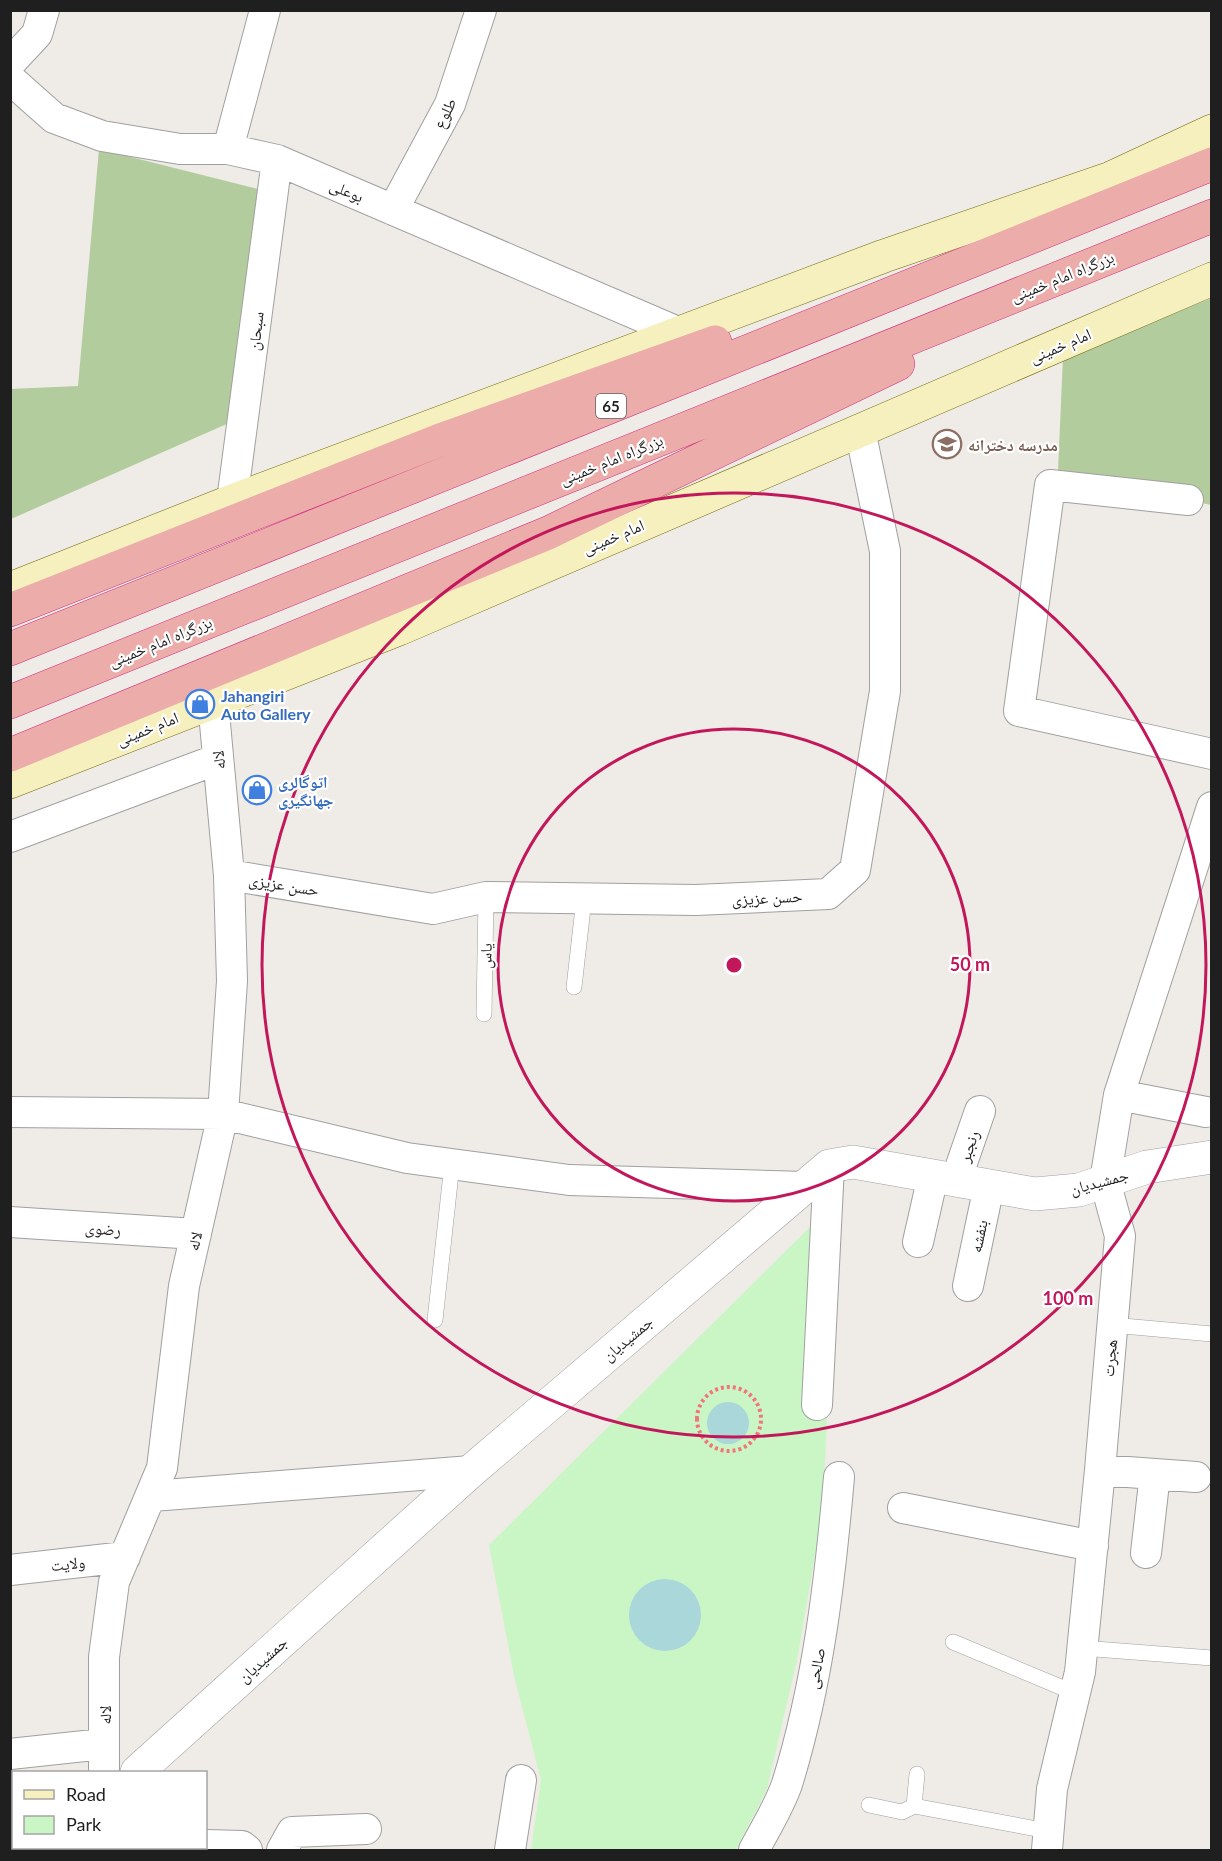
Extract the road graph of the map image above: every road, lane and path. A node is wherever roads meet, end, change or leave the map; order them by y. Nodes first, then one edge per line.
1 (44, 10) edge
2 (265, 10) edge
3 (481, 10) edge
4 (10, 63) edge
5 (10, 79) edge
6 (1212, 132) edge
7 (228, 149) junction
8 (277, 160) junction
9 (1212, 164) edge
10 (1144, 191) junction
11 (393, 210) junction
12 (1200, 220) edge
13 (1212, 279) edge
14 (680, 333) junction
15 (860, 430) junction
16 (1188, 500) dead end
17 (232, 501) junction
18 (10, 589) edge
19 (10, 610) edge
20 (10, 649) edge
21 (10, 702) edge
22 (213, 702) junction
23 (1212, 754) edge
24 (10, 755) edge
25 (218, 759) junction
26 (10, 782) edge
27 (1212, 807) edge
28 (10, 837) edge
29 (230, 875) junction
30 (1200, 879) edge
31 (486, 897) junction
32 (584, 899) junction
33 (574, 987) dead end
34 (484, 1014) dead end
35 (1119, 1095) junction
36 (980, 1111) dead end
37 (10, 1112) edge
38 (1206, 1112) dead end
39 (224, 1114) junction
40 (1212, 1157) edge
41 (452, 1164) junction
42 (817, 1176) junction
43 (945, 1178) junction
44 (1105, 1181) junction
45 (989, 1186) junction
46 (10, 1222) edge
47 (196, 1234) junction
48 (918, 1242) dead end
49 (968, 1286) dead end
50 (435, 1320) dead end
51 (1112, 1325) junction
52 (1212, 1334) edge
53 (739, 1388) joint
54 (816, 1405) dead end
55 (1100, 1470) junction
56 (471, 1471) junction
57 (1155, 1474) junction
58 (839, 1476) dead end
59 (1196, 1477) dead end
60 (152, 1496) junction
61 (903, 1508) dead end
62 (1093, 1546) junction
63 (1146, 1553) dead end
64 (125, 1557) junction
65 (10, 1570) edge
66 (953, 1642) dead end
67 (1082, 1648) junction
68 (1212, 1658) edge
69 (1075, 1693) junction
70 (10, 1754) edge
71 (104, 1758) edge
72 (139, 1771) edge
73 (917, 1774) dead end
74 (521, 1780) dead end
75 (868, 1805) dead end
76 (914, 1806) junction
77 (366, 1829) dead end
78 (1047, 1841) edge
79 (207, 1845) edge
80 (247, 1851) edge
81 (282, 1851) edge
82 (510, 1851) edge
83 (754, 1851) edge

1 - 4 street
2 - 7 street
3 - 11 street, طلوع
5 - 7 street, بوعلی
6 - 14 main road
7 - 8 street, بوعلی
8 - 11 street, بوعلی
8 - 17 street, سبحان
9 - 10 highway, 65
10 - 19 highway
10 - 20 highway, 65
11 - 14 street, بوعلی
12 - 21 highway, بزرگراه امام خمینی
12 - 24 highway
13 - 15 main road, امام خمینی
14 - 17 main road
15 - 22 main road, امام خمینی
15 - 32 street, حسن عزیزی
16 - 23 street
17 - 18 main road
22 - 25 street, لاله
22 - 26 main road, امام خمینی
25 - 28 street
25 - 29 street, لاله
27 - 30 street, هجرت
29 - 31 street, حسن عزیزی
29 - 39 street, لاله
30 - 35 street, هجرت
31 - 32 street, حسن عزیزی
31 - 34 lane, یاس
32 - 33 lane
35 - 38 street
35 - 44 street, هجرت
36 - 43 street, رنجبر
37 - 39 street
39 - 41 street
39 - 47 street, لاله
40 - 44 street, جمشیدیان
41 - 42 street
41 - 50 lane
42 - 43 street, جمشیدیان
42 - 54 street
42 - 56 street, جمشیدیان
43 - 45 street, جمشیدیان
43 - 48 street, رنجبر
44 - 45 street, جمشیدیان
44 - 51 street, هجرت
45 - 49 street, بنفشه
46 - 47 street, رضوی
47 - 60 street, لاله
51 - 52 lane
51 - 55 street, هجرت
53 - 53 path
55 - 57 street
55 - 62 street, هجرت
56 - 60 street
56 - 72 street, جمشیدیان
57 - 59 street
57 - 63 street
58 - 83 street, صالحی
60 - 64 street, لاله
61 - 62 street
62 - 67 street, هجرت
64 - 65 street, ولایت
64 - 71 street, لاله
66 - 69 lane
67 - 68 lane
67 - 69 street, هجرت
69 - 78 street, هجرت
70 - 71 street
73 - 76 lane
74 - 82 street
75 - 76 lane
76 - 78 lane
77 - 81 street
79 - 80 street

